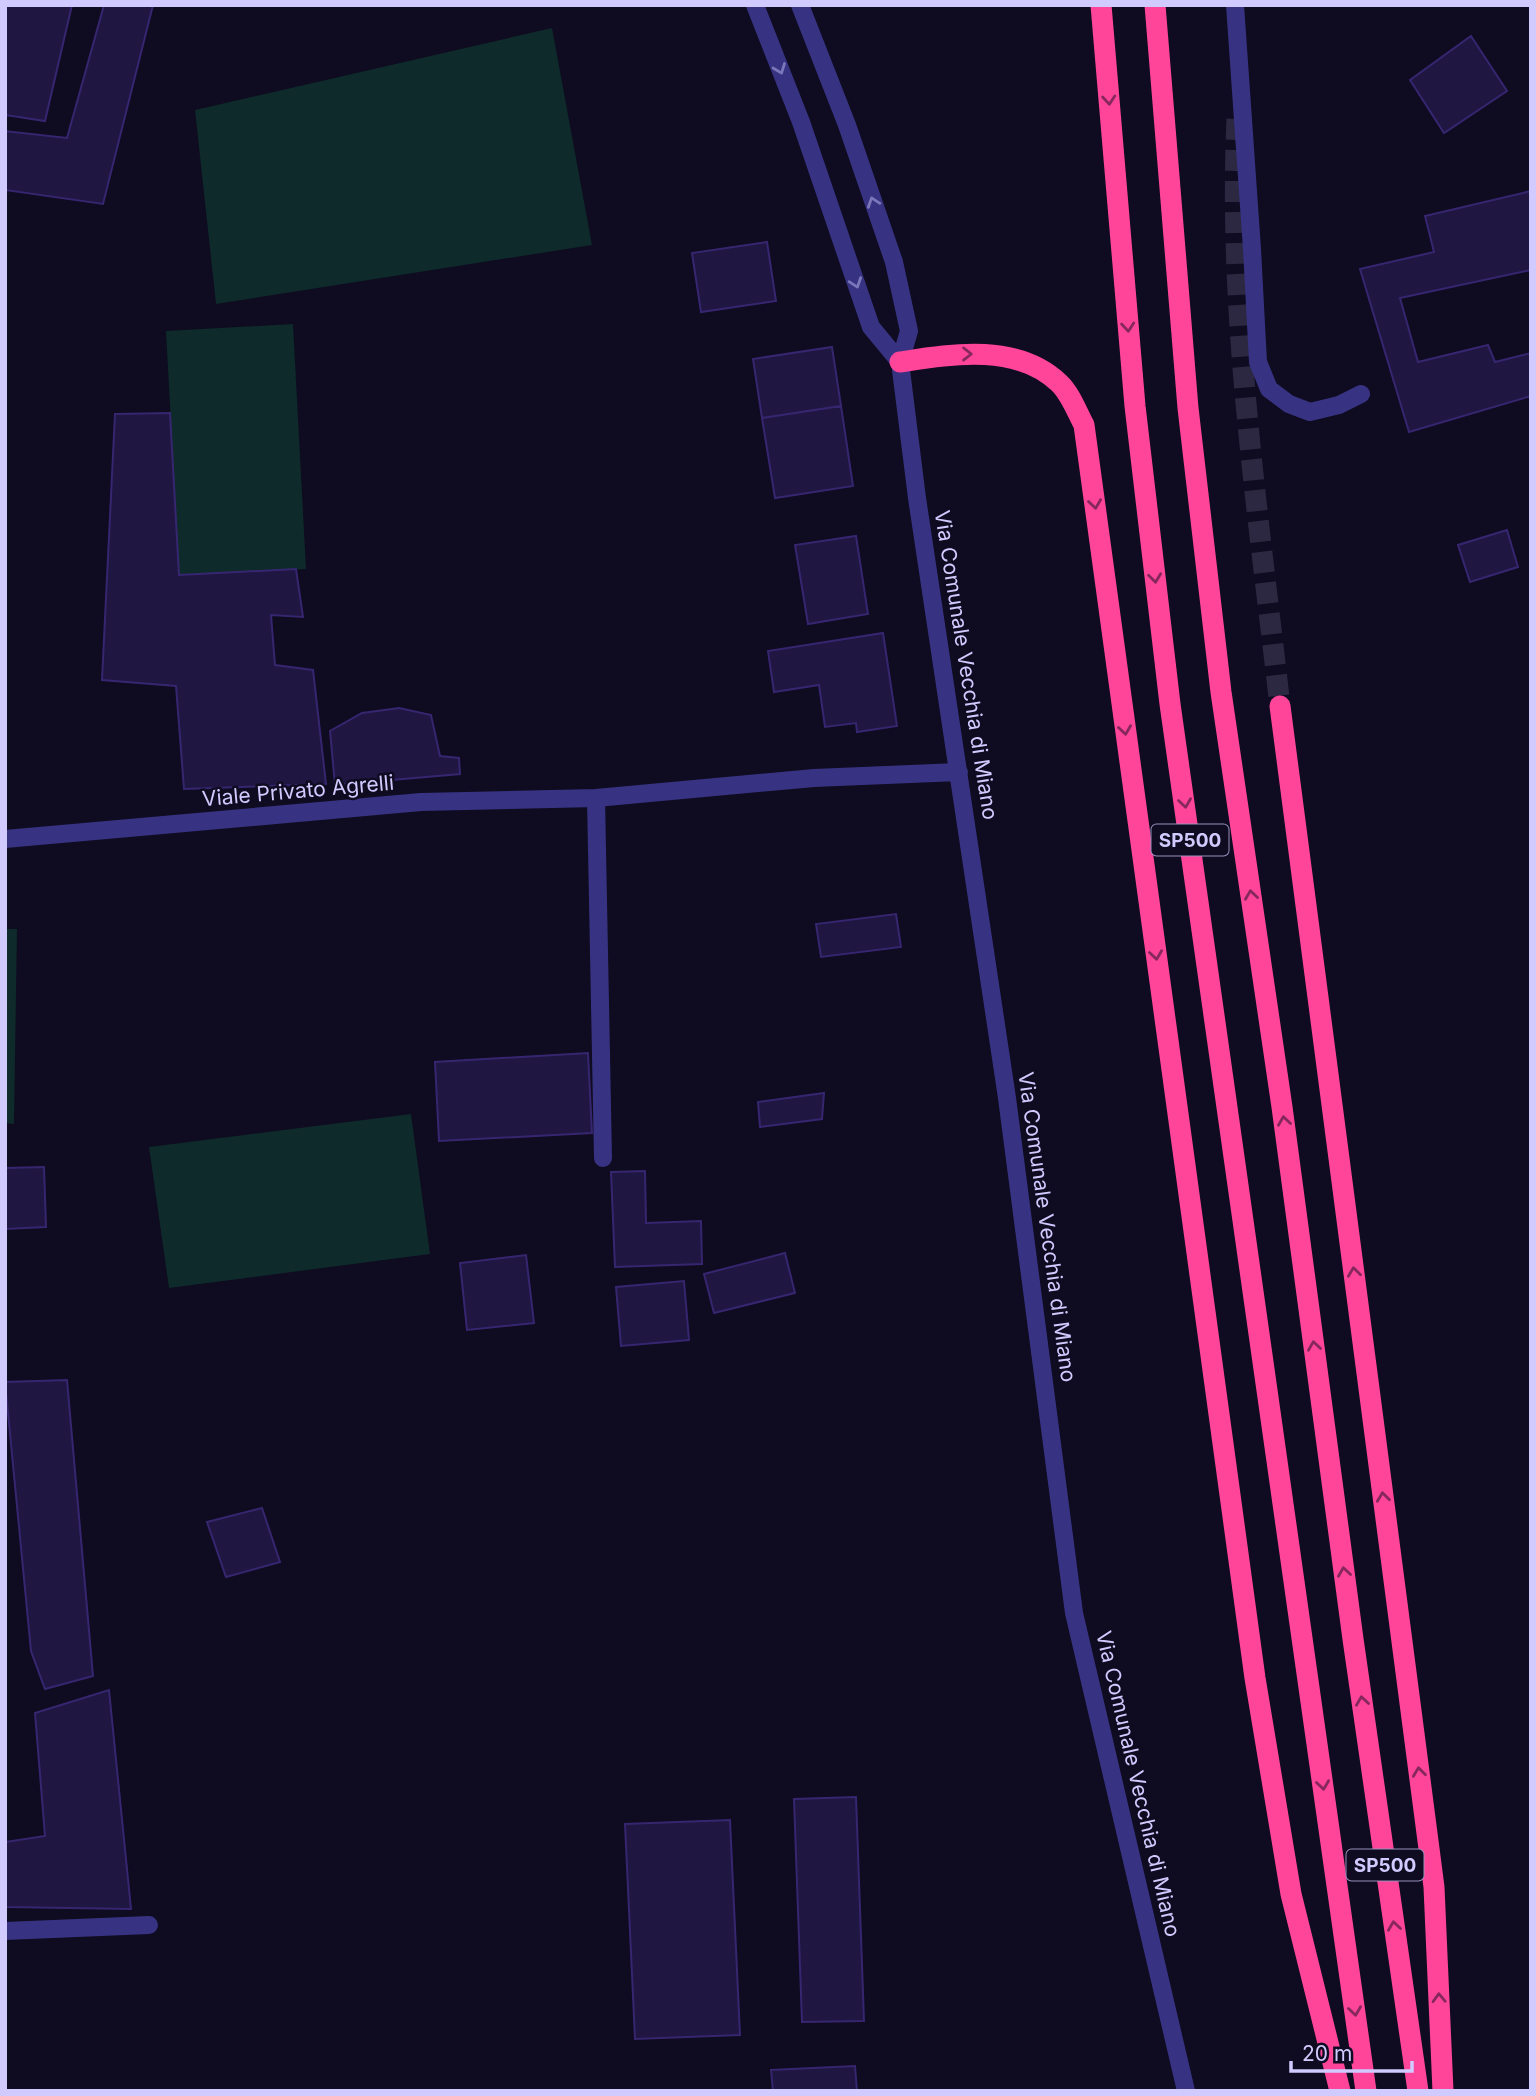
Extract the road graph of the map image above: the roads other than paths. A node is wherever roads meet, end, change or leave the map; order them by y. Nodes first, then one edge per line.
1 (754, 5) edge
2 (800, 5) edge
3 (1101, 5) edge
4 (1155, 5) edge
5 (1235, 5) edge
6 (900, 362) junction
7 (1361, 394) dead end
8 (1280, 706) tunnel mouth
9 (959, 772) junction
10 (596, 797) junction
11 (5, 839) edge
12 (603, 1158) dead end
13 (149, 1925) dead end
14 (5, 1931) edge
15 (1186, 2091) edge
16 (1340, 2091) edge
17 (1366, 2091) edge
18 (1418, 2091) edge
19 (1443, 2091) edge

1 -> 6 street
6 -> 2 street, Via Comunale Vecchia di Miano
3 -> 17 highway, SP500
18 -> 4 highway, SP500
5 - 7 street
6 - 9 street, Via Comunale Vecchia di Miano
6 -> 16 highway
19 -> 8 highway
9 - 10 street, Viale Privato Agrelli
9 - 15 street, Via Comunale Vecchia di Miano
10 - 11 street, Viale Privato Agrelli
10 - 12 street
13 - 14 street

